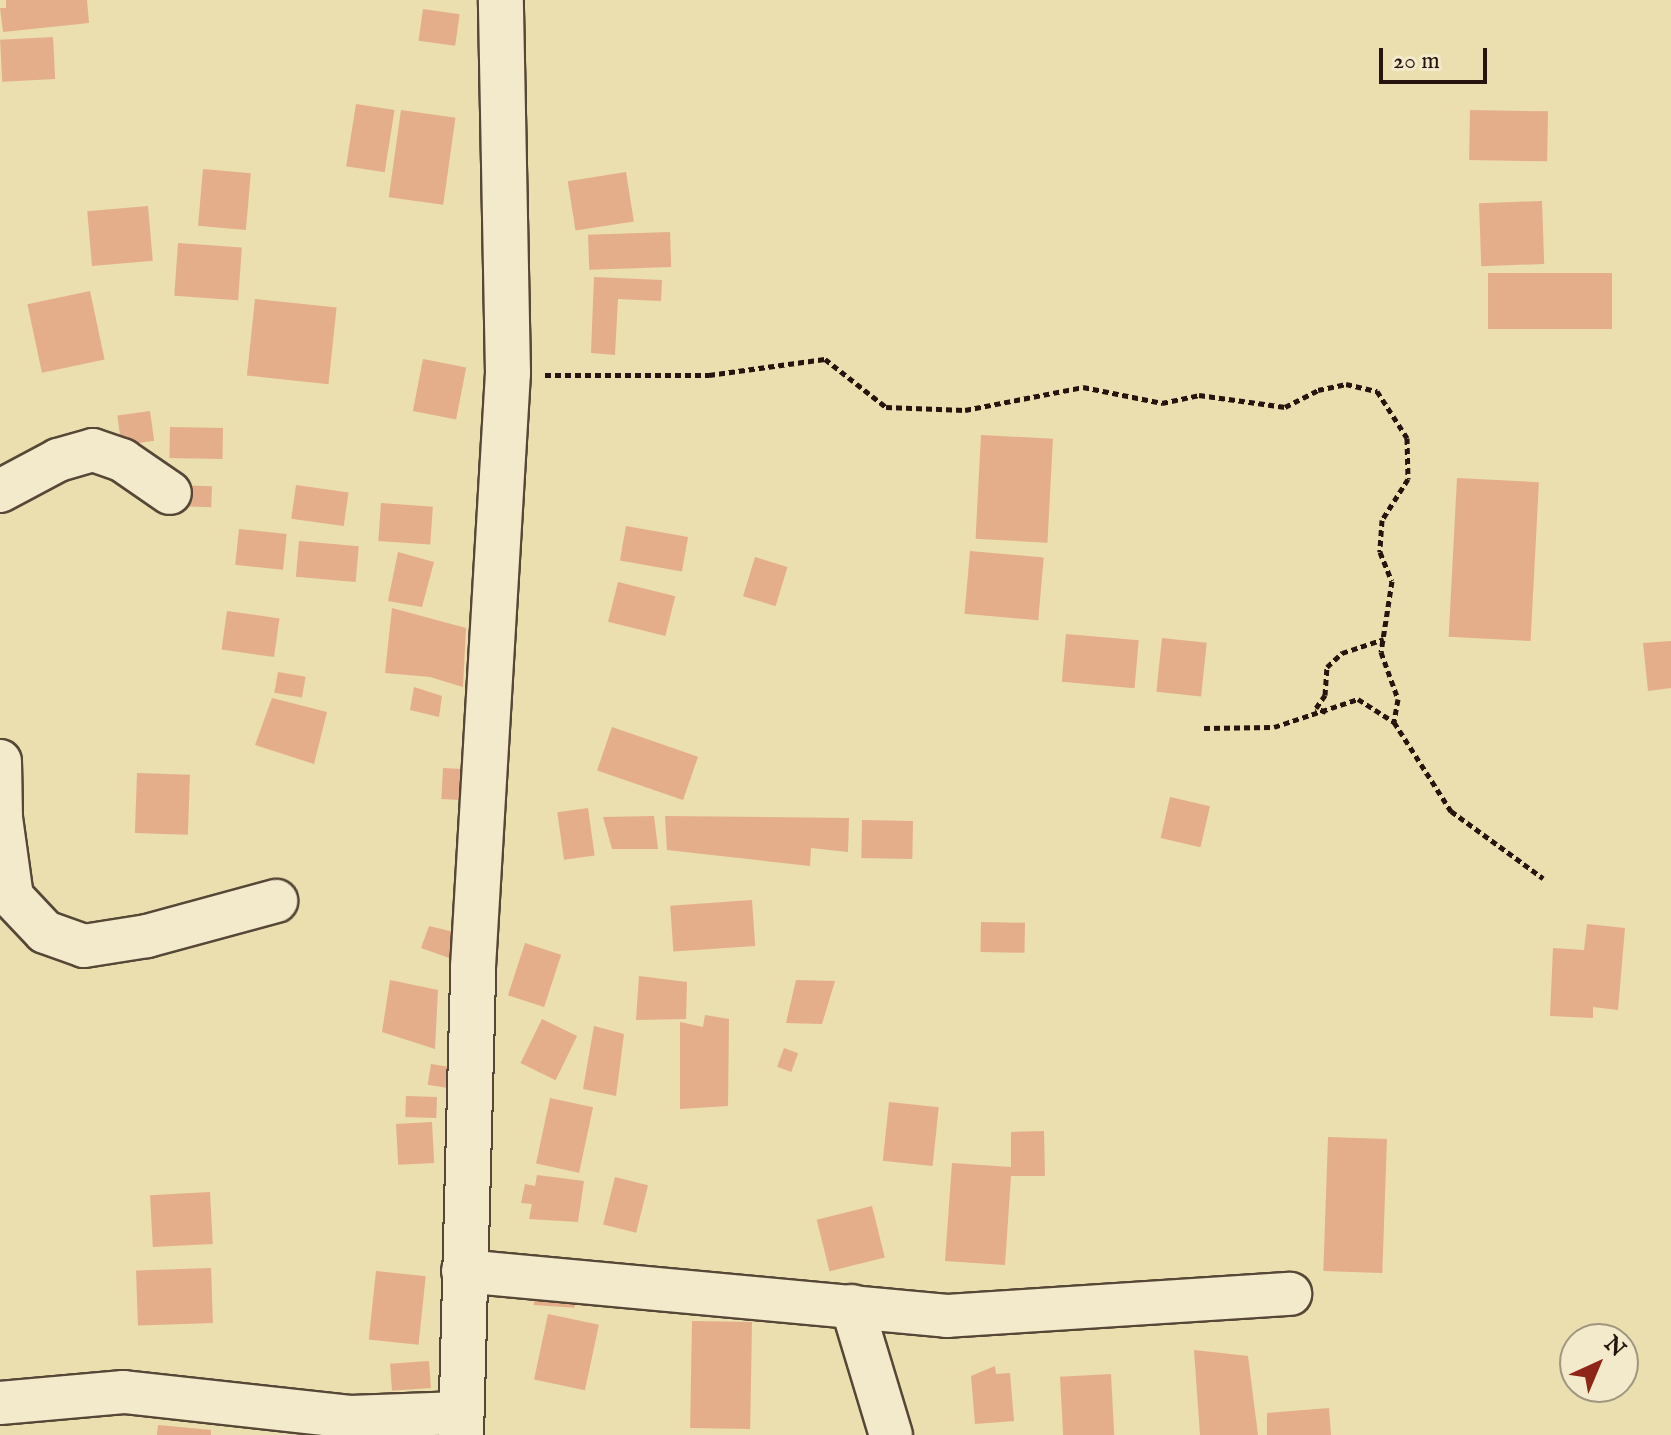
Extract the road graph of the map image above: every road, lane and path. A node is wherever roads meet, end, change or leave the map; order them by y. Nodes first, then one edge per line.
1 (501, 0) edge
2 (508, 373) junction
3 (0, 491) edge
4 (170, 493) dead end
5 (1384, 639) junction
6 (1326, 712) junction
7 (1394, 722) junction
8 (1204, 728) dead end
9 (0, 761) edge
10 (1543, 878) dead end
11 (276, 901) dead end
12 (463, 1271) junction
13 (1290, 1294) dead end
14 (852, 1306) junction
15 (0, 1403) edge
16 (460, 1424) edge
17 (891, 1435) edge

1 - 2 street
2 - 5 path
2 - 12 street
3 - 4 street
5 - 6 path
5 - 7 path
6 - 7 path
6 - 8 path
7 - 10 path
9 - 11 street
12 - 14 street
12 - 16 street
13 - 14 street
14 - 17 street
15 - 16 street

